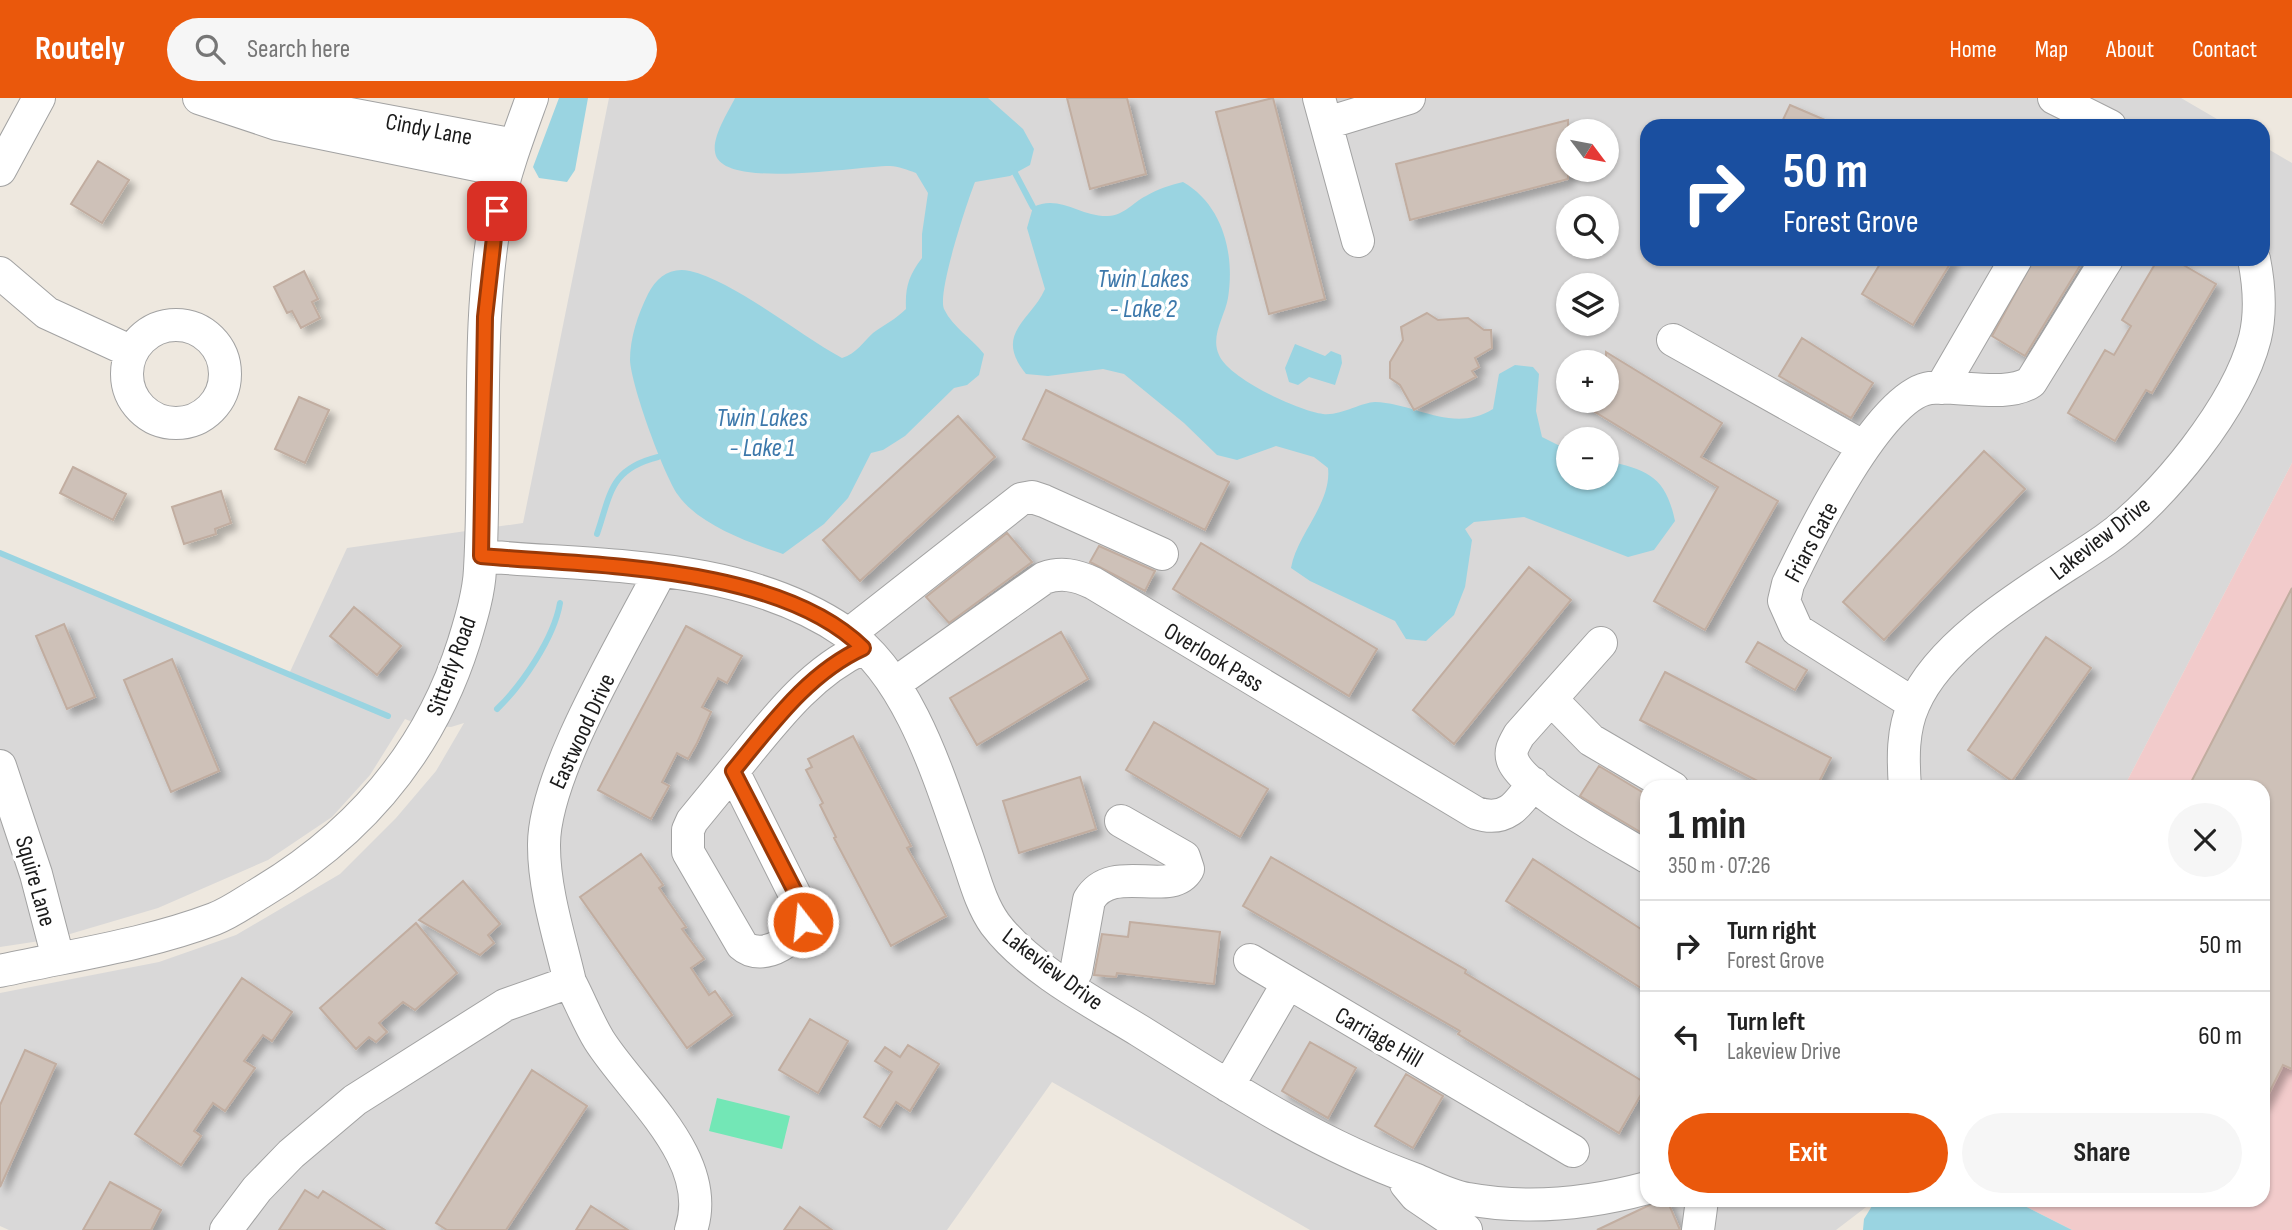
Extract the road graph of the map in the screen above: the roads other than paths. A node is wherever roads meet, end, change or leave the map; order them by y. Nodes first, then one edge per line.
1 (39, 98) edge
2 (532, 98) edge
3 (1409, 98) edge
4 (2054, 98) edge
5 (208, 101) edge
6 (1323, 111) edge
7 (2096, 119) edge
8 (511, 158) junction
9 (0, 170) edge
10 (1358, 242) dead end
11 (2012, 266) edge
12 (2103, 266) edge
13 (2256, 266) edge
14 (0, 273) edge
15 (1673, 340) dead end
16 (132, 352) dead end
17 (1941, 387) junction
18 (1864, 447) junction
19 (1162, 554) dead end
20 (481, 556) junction
21 (660, 572) junction
22 (856, 641) junction
23 (1601, 643) dead end
24 (894, 684) junction
25 (1552, 699) junction
26 (1914, 704) junction
27 (0, 766) edge
28 (733, 771) junction
29 (1660, 780) edge
30 (1904, 780) edge
31 (1533, 783) junction
32 (1121, 821) dead end
33 (1640, 852) edge
34 (58, 958) junction
35 (1250, 960) dead end
36 (0, 971) edge
37 (570, 982) junction
38 (1288, 983) junction
39 (1067, 985) junction
40 (1227, 1086) junction
41 (1573, 1151) dead end
42 (1395, 1173) junction
43 (1640, 1189) edge
44 (1701, 1207) edge
45 (226, 1230) edge
46 (691, 1230) edge
47 (1465, 1230) edge
48 (1698, 1230) edge

1 - 9 street
2 - 8 street, Sitterly Road
3 - 6 street
4 - 7 street
5 - 8 street, Cindy Lane
6 - 10 street
8 - 20 street, Sitterly Road
11 - 17 street
12 - 17 street, Friars Gate
13 - 26 street, Lakeview Drive
14 - 16 street
15 - 18 street
17 - 18 street, Friars Gate
18 - 26 street, Friars Gate
19 - 22 street
20 - 21 street, Lakeview Drive
20 - 34 street, Sitterly Road
21 - 22 street, Lakeview Drive
21 - 37 street, Eastwood Drive
22 - 24 street, Lakeview Drive
22 - 28 street
23 - 25 street
24 - 31 street, Overlook Pass
24 - 39 street, Lakeview Drive
25 - 29 street
25 - 31 street
26 - 30 street, Lakeview Drive
27 - 34 street, Squire Lane
28 - 28 street
31 - 33 street
32 - 39 street
34 - 36 street, Sitterly Road
35 - 38 street, Carriage Hill
37 - 45 street
37 - 46 street, Eastwood Drive
38 - 40 street
38 - 41 street, Carriage Hill
39 - 40 street, Lakeview Drive
40 - 42 street, Lakeview Drive
42 - 43 street, Lakeview Drive
42 - 47 street
44 - 48 street

